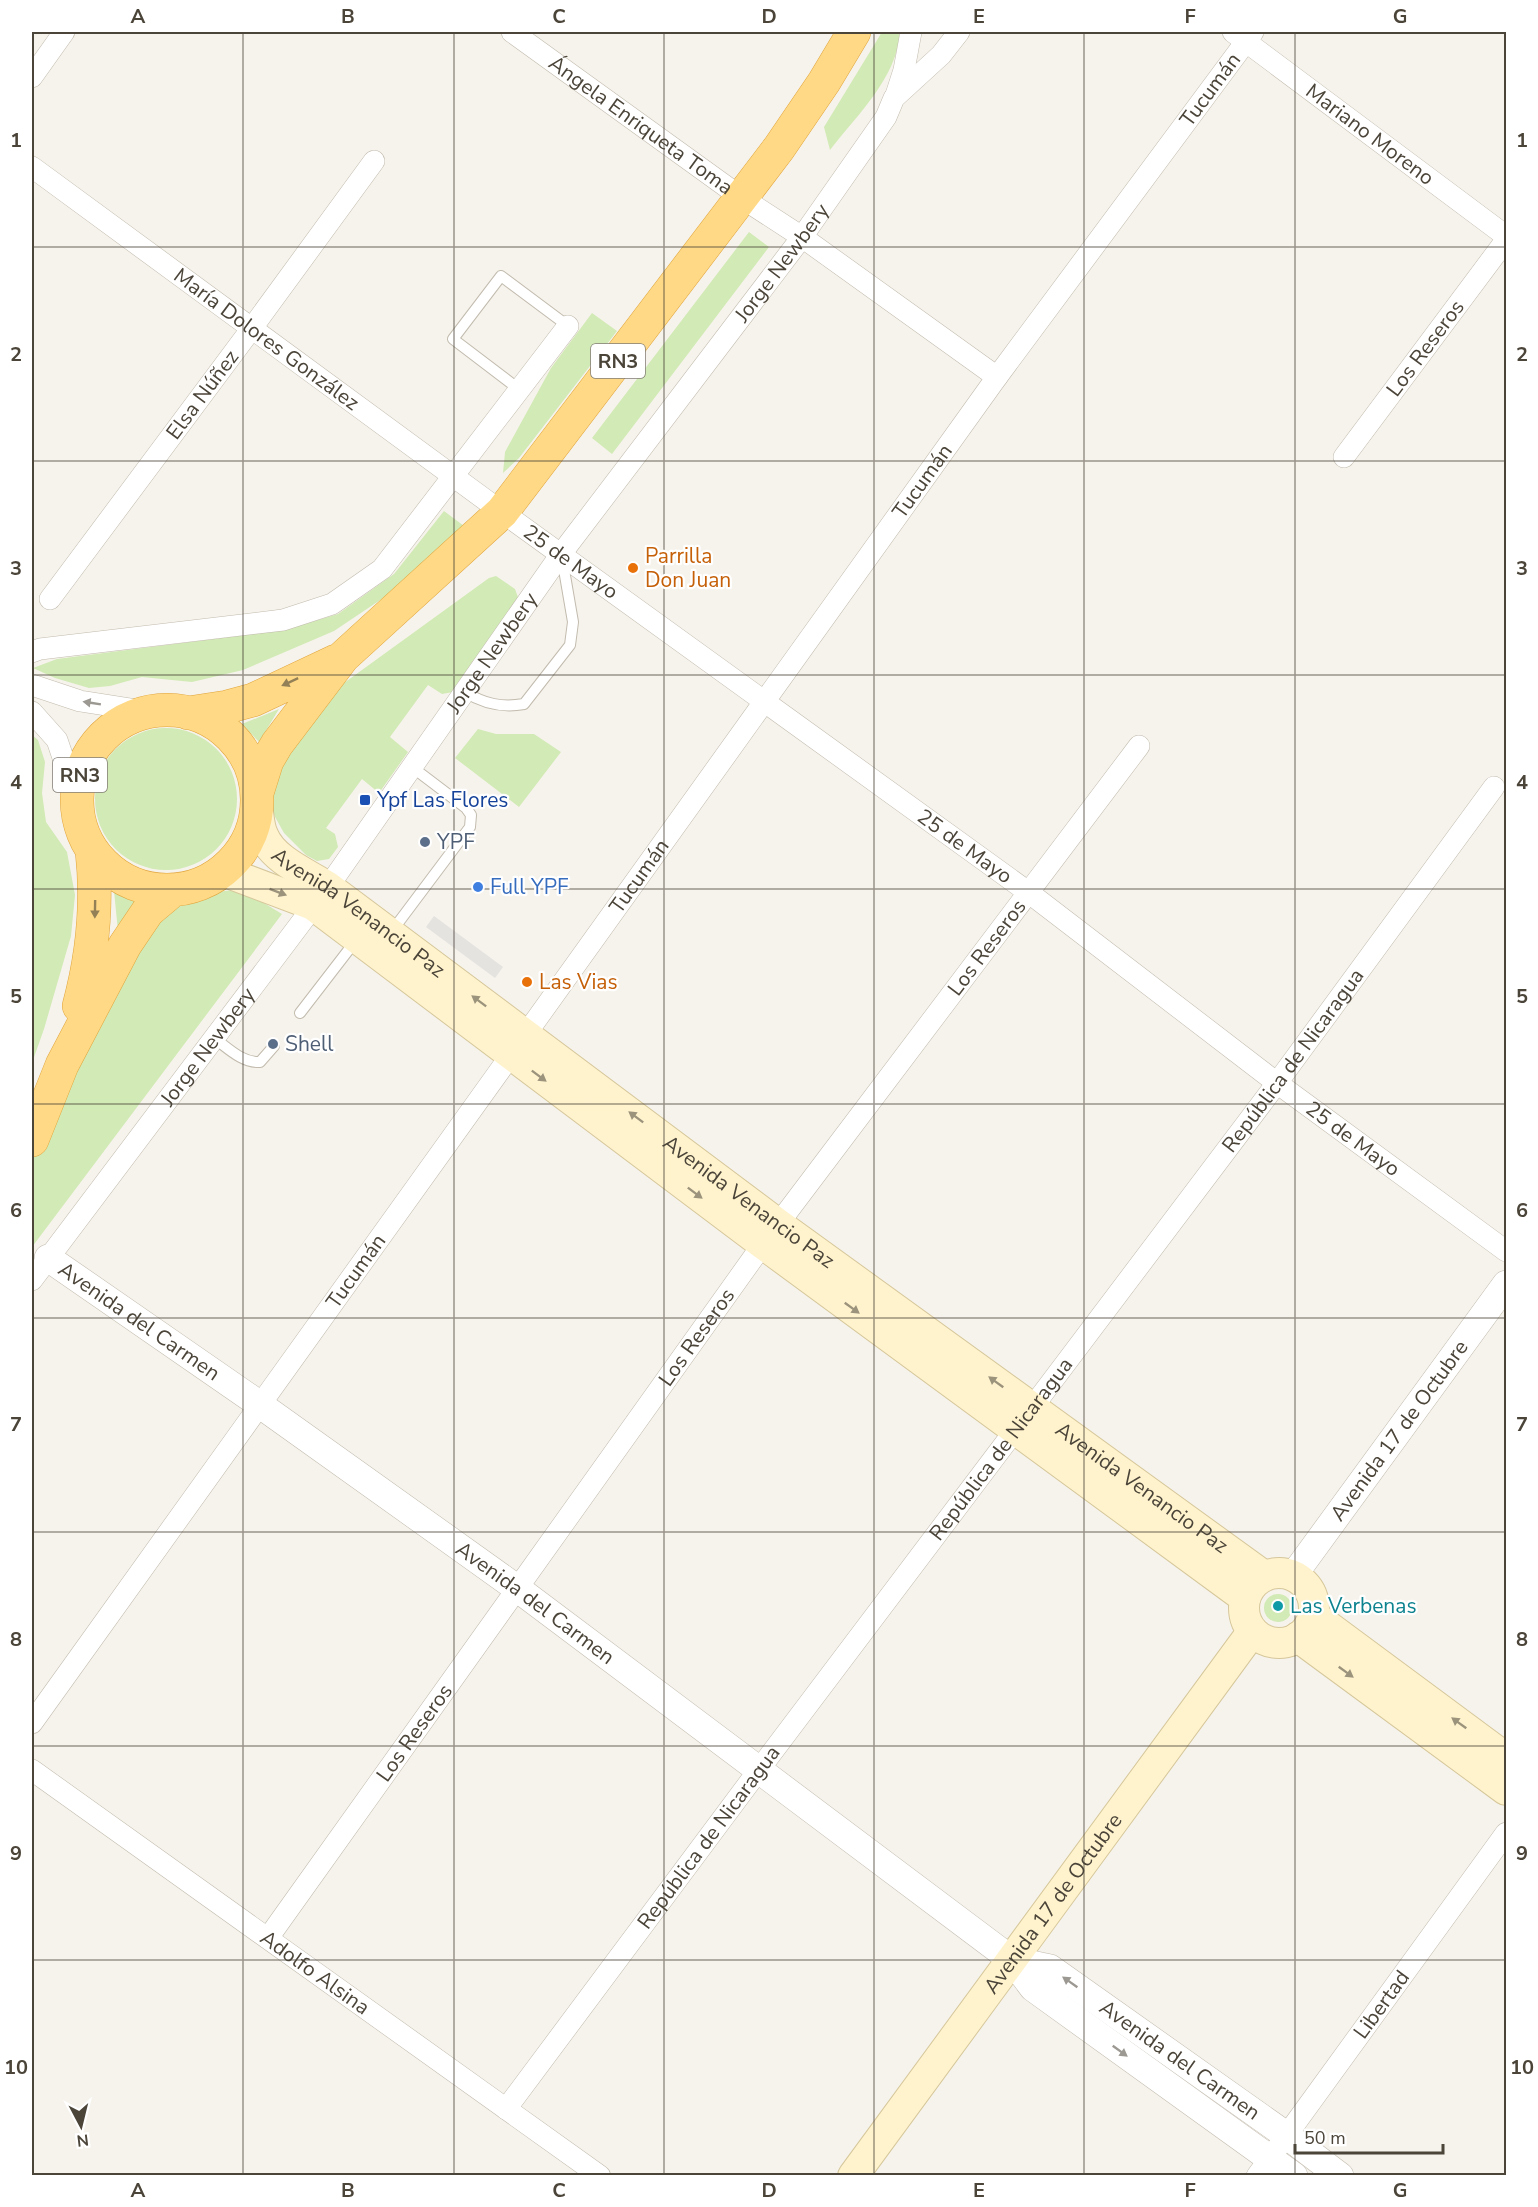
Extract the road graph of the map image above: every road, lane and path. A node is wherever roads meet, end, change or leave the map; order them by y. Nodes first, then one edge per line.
1 (64, 32) edge
2 (512, 32) edge
3 (854, 32) edge
4 (911, 32) edge
5 (959, 32) edge
6 (1244, 35) edge
7 (32, 77) edge
8 (894, 98) junction
9 (374, 160) dead end
10 (32, 167) edge
11 (742, 198) junction
12 (802, 237) junction
13 (1506, 238) edge
14 (568, 326) joint
15 (252, 328) junction
16 (997, 378) junction
17 (520, 390) junction
18 (1344, 457) dead end
19 (454, 477) junction
20 (502, 512) junction
21 (561, 554) junction
22 (50, 599) dead end
23 (32, 652) edge
24 (343, 657) junction
25 (32, 685) edge
26 (465, 692) junction
27 (765, 700) junction
28 (32, 712) edge
29 (150, 712) junction
30 (188, 713) junction
31 (1138, 746) dead end
32 (412, 767) junction
33 (1494, 787) dead end
34 (76, 796) junction
35 (257, 800) junction
36 (92, 851) junction
37 (223, 871) junction
38 (173, 890) junction
39 (1028, 892) junction
40 (320, 896) junction
41 (390, 933) junction
42 (357, 939) junction
43 (300, 1013) dead end
44 (214, 1038) junction
45 (517, 1045) junction
46 (274, 1046) dead end
47 (62, 1065) junction
48 (1277, 1083) junction
49 (32, 1140) edge
50 (771, 1234) junction
51 (1506, 1251) edge
52 (48, 1258) junction
53 (32, 1280) edge
54 (1506, 1284) edge
55 (1506, 1314) edge
56 (259, 1404) junction
57 (1025, 1419) junction
58 (1277, 1584) junction
59 (518, 1589) junction
60 (1306, 1626) junction
61 (1260, 1637) junction
62 (32, 1723) edge
63 (1506, 1758) edge
64 (32, 1770) edge
65 (758, 1771) junction
66 (1506, 1790) edge
67 (1506, 1833) edge
68 (268, 1938) junction
69 (1022, 1966) junction
70 (506, 2109) junction
71 (1286, 2135) junction
72 (1263, 2167) edge
73 (600, 2175) edge
74 (853, 2175) edge
75 (874, 2175) edge
76 (1294, 2175) edge
77 (1340, 2175) edge

1 - 7 street
2 - 11 street, Ángela Enriqueta Toma
3 - 11 highway, RN3
4 - 8 street
5 - 8 street, Jorge Newbery
6 - 13 street, Mariano Moreno
6 - 16 street, Tucumán
8 - 12 street, Jorge Newbery
9 - 15 street, Elsa Núñez
10 - 15 street, María Dolores González
11 - 12 street, Ángela Enriqueta Toma
11 - 20 highway, RN3
12 - 16 street, Ángela Enriqueta Toma
12 - 21 street, Jorge Newbery
13 - 18 street, Los Reseros
14 - 17 street
14 - 17 lane
15 - 19 street, María Dolores González
15 - 22 street, Elsa Núñez
16 - 27 street, Tucumán
17 - 19 street
19 - 20 street, María Dolores González
19 - 23 street
20 - 21 street, 25 de Mayo
20 - 24 highway, RN3
21 - 26 street, Jorge Newbery
21 - 26 lane
21 - 27 street, 25 de Mayo
24 -> 30 highway, RN3
24 - 35 highway, RN3
29 -> 25 street
26 - 32 street, Jorge Newbery
27 - 39 street, 25 de Mayo
27 - 45 street, Tucumán
28 - 34 street
29 - 30 highway, RN3
29 - 34 highway, RN3
30 - 35 highway, RN3
31 - 39 street, Los Reseros
32 - 40 street, Jorge Newbery
32 - 41 lane
33 - 48 street, República de Nicaragua
34 - 36 highway, RN3
35 - 37 highway, RN3
35 - 40 main road, Avenida Venancio Paz
36 - 38 highway, RN3
36 -> 47 highway, RN3
37 - 38 highway, RN3
37 -> 40 main road, Avenida Venancio Paz
38 - 47 highway, RN3
39 - 48 street, 25 de Mayo
39 - 50 street, Los Reseros
40 - 41 main road, Avenida Venancio Paz
40 - 42 main road, Avenida Venancio Paz
40 - 44 street, Jorge Newbery
45 -> 41 main road, Avenida Venancio Paz
42 - 43 lane
42 - 45 main road, Avenida Venancio Paz
44 - 46 lane
44 - 52 street, Jorge Newbery
45 - 50 main road, Avenida Venancio Paz
45 - 56 street, Tucumán
47 - 49 highway, RN3
48 - 51 street, 25 de Mayo
48 - 57 street, República de Nicaragua
50 - 57 main road, Avenida Venancio Paz
50 - 59 street, Los Reseros
52 - 53 street, Jorge Newbery
52 - 56 street, Avenida del Carmen
54 - 58 street, Avenida 17 de Octubre
55 - 58 street, Avenida 17 de Octubre
56 - 59 street, Avenida del Carmen
56 - 62 street, Tucumán
57 - 58 main road, Avenida Venancio Paz
57 - 65 street, República de Nicaragua
58 - 60 main road
58 - 61 main road
59 - 65 street, Avenida del Carmen
59 - 68 street, Los Reseros
60 - 61 main road
63 -> 60 main road
60 -> 66 main road
61 - 69 main road, Avenida 17 de Octubre
64 - 68 street, Adolfo Alsina
65 - 69 street, Avenida del Carmen
65 - 70 street, República de Nicaragua
67 - 71 street, Libertad
68 - 70 street, Adolfo Alsina
71 -> 69 street, Avenida del Carmen
69 -> 72 street, Avenida del Carmen
69 - 74 main road, Avenida 17 de Octubre
69 - 75 main road, Avenida 17 de Octubre
70 - 73 street, Adolfo Alsina
71 - 72 street, Libertad
71 - 77 street, Avenida del Carmen
72 - 76 street, Avenida del Carmen

